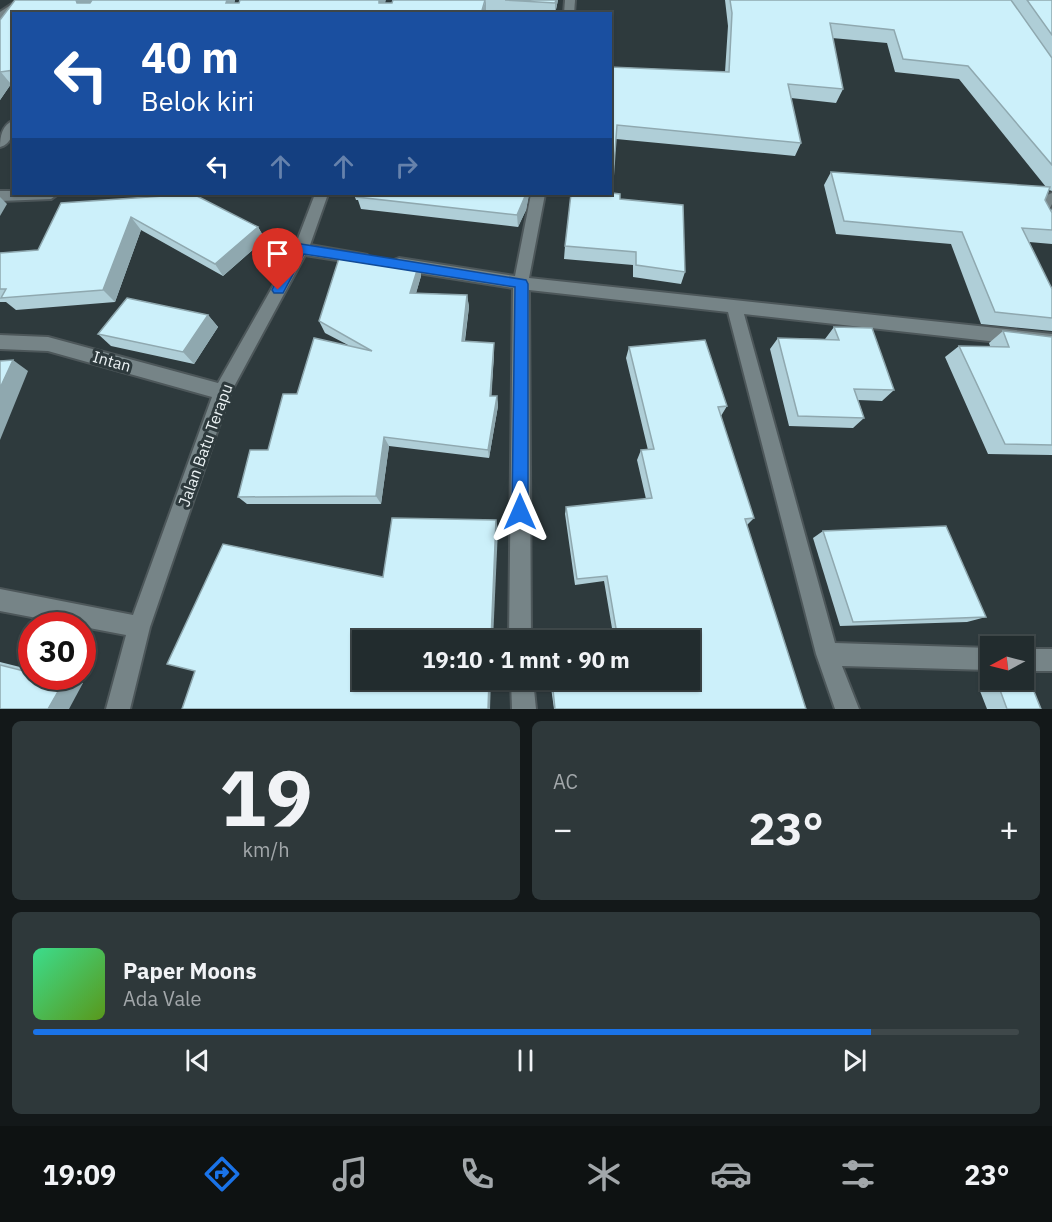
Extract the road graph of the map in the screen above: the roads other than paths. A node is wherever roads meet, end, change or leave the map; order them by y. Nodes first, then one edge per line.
1 (25, 0) edge
2 (0, 16) edge
3 (12, 127) edge
4 (0, 143) edge
5 (26, 195) edge
6 (321, 195) edge
7 (538, 195) edge
8 (0, 196) edge
9 (1052, 198) edge
10 (1052, 234) edge
11 (301, 249) junction
12 (521, 284) junction
13 (735, 308) junction
14 (1052, 340) edge
15 (0, 342) edge
16 (222, 392) junction
17 (0, 600) edge
18 (139, 627) junction
19 (520, 630) edge
20 (827, 654) junction
21 (980, 659) edge
22 (1034, 660) edge
23 (1052, 660) edge
24 (523, 690) edge
25 (118, 709) edge
26 (524, 709) edge
27 (847, 709) edge

1 - 2 street
3 - 4 street
5 - 8 street
6 - 11 street, Jalan Batu Terapu
7 - 12 street
9 - 10 street
11 - 12 street
11 - 16 street, Jalan Batu Terapu
12 - 13 street
12 - 19 street
13 - 14 street
13 - 20 street
15 - 16 street, Intan
16 - 18 street, Jalan Batu Terapu
17 - 18 street
18 - 25 street, Jalan Batu Terapu
20 - 21 street
20 - 27 street
22 - 23 street
24 - 26 street

